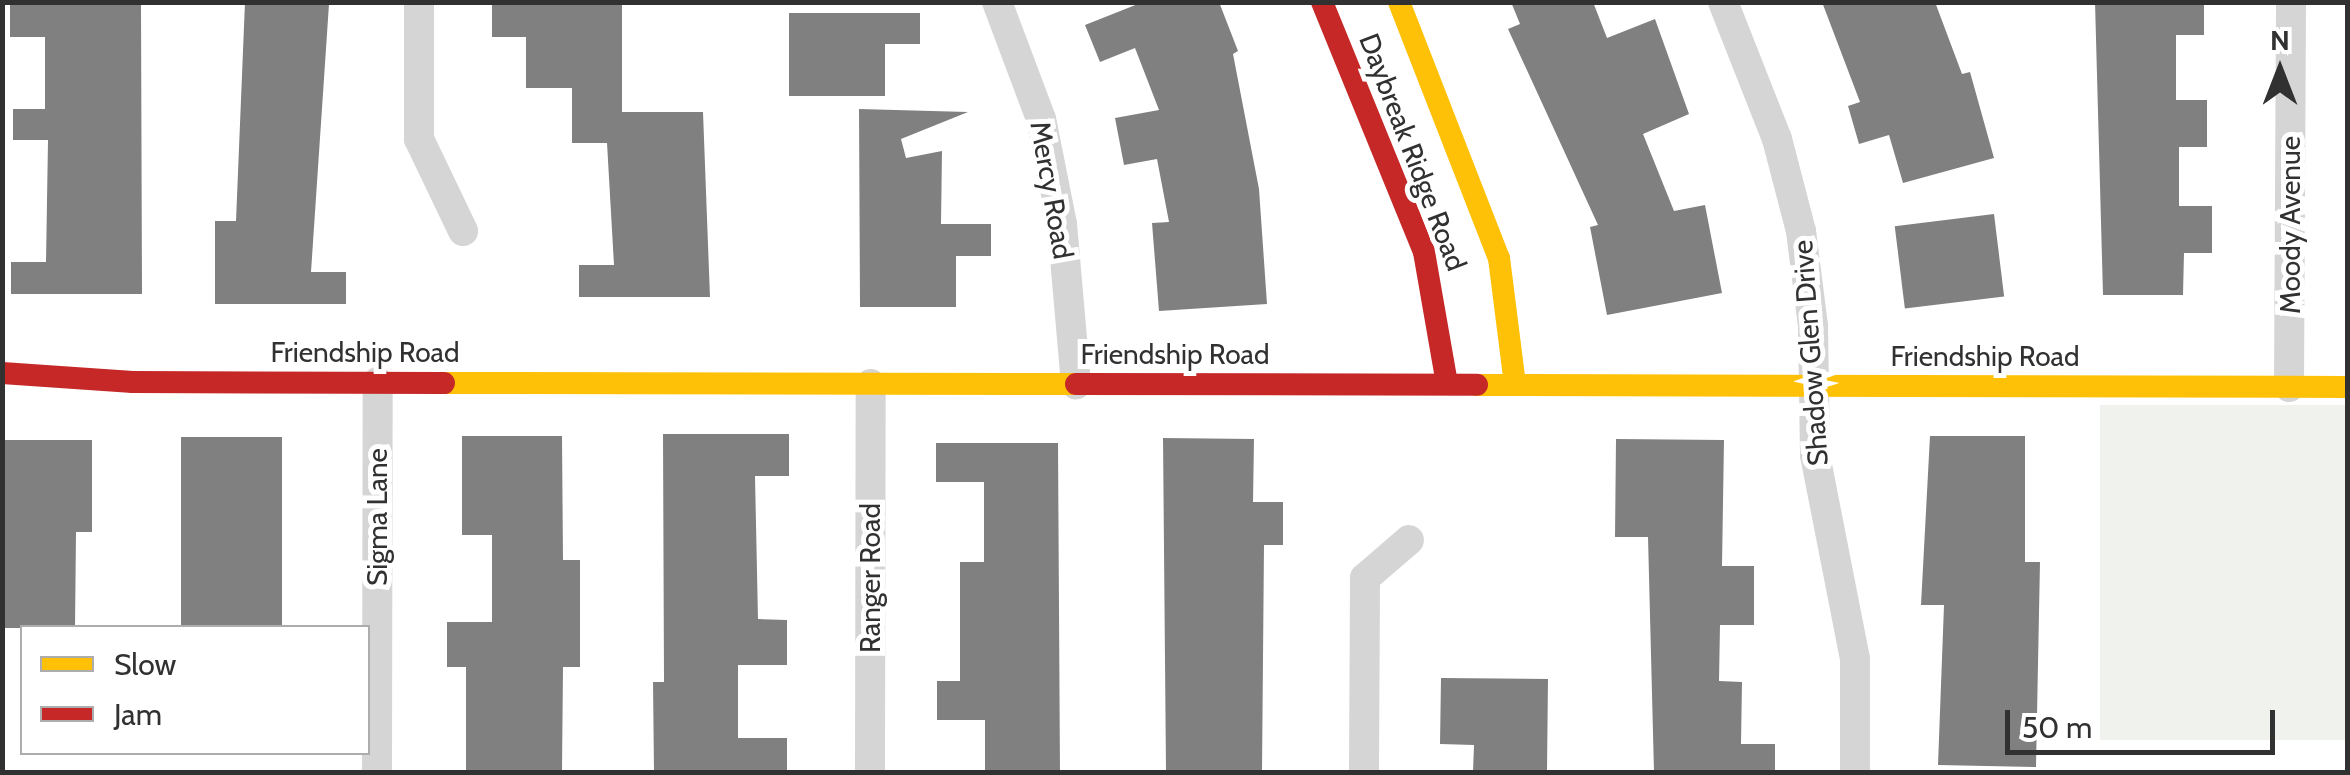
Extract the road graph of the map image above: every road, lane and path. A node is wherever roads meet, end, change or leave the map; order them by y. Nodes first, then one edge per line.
1 (420, 2) edge
2 (997, 2) edge
3 (1322, 2) edge
4 (1399, 2) edge
5 (1724, 2) edge
6 (2291, 2) edge
7 (463, 231) dead end
8 (2, 374) edge
9 (378, 382) junction
10 (870, 384) junction
11 (1076, 384) junction
12 (1446, 384) junction
13 (1516, 386) junction
14 (1814, 386) junction
15 (2289, 386) junction
16 (2348, 386) edge
17 (1409, 540) dead end
18 (377, 772) edge
19 (870, 772) edge
20 (1364, 772) edge
21 (1855, 772) edge

1 - 7 street
2 - 11 street, Mercy Road
3 - 12 street, Daybreak Ridge Road
4 - 13 street, Daybreak Ridge Road
5 - 14 street, Shadow Glen Drive
6 - 15 street, Moody Avenue
8 - 9 street, Friendship Road
9 - 10 street, Friendship Road
9 - 18 street, Sigma Lane
10 - 11 street, Friendship Road
10 - 19 street, Ranger Road
11 - 12 street, Friendship Road
12 - 13 street, Friendship Road
13 - 14 street, Friendship Road
14 - 15 street, Friendship Road
14 - 21 street, Shadow Glen Drive
15 - 16 street, Friendship Road
17 - 20 street

